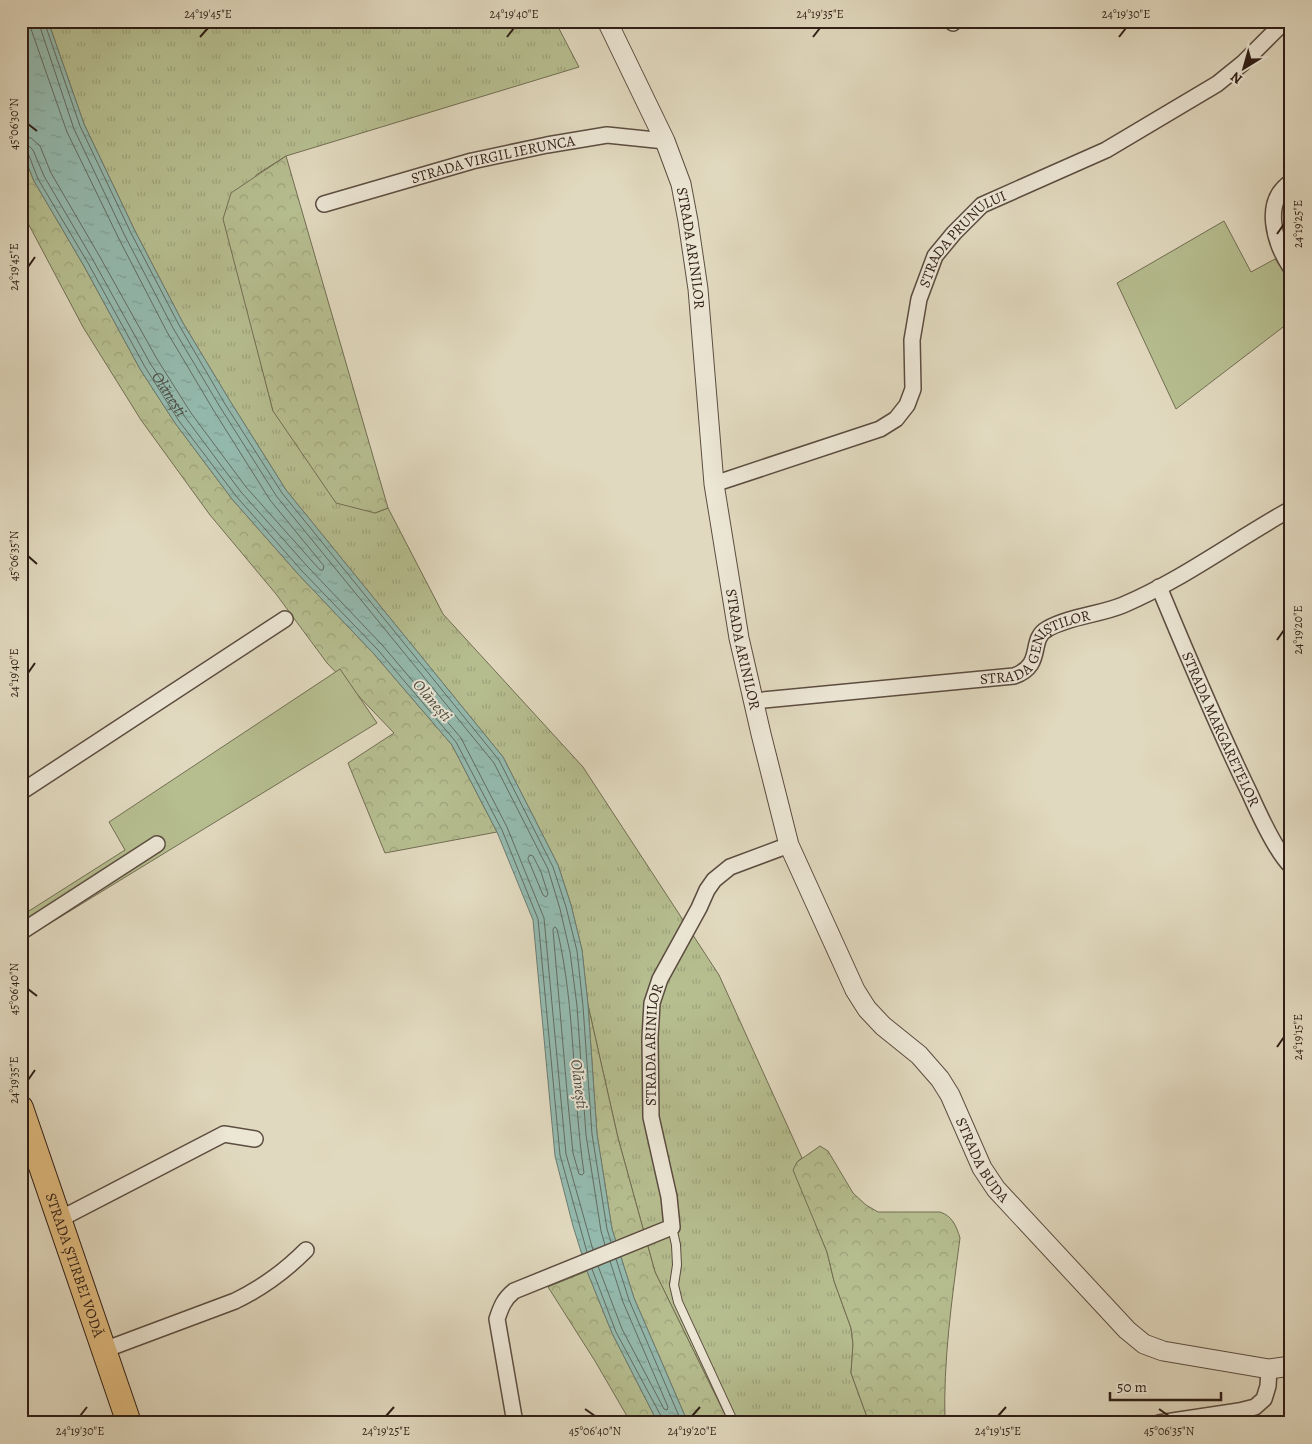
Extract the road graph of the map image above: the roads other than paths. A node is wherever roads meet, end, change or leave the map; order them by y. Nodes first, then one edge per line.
1 (607, 21) edge
2 (1285, 21) edge
3 (665, 141) junction
4 (1291, 182) edge
5 (324, 204) dead end
6 (1291, 268) edge
7 (714, 484) junction
8 (1291, 509) edge
9 (1159, 587) junction
10 (285, 619) dead end
11 (753, 701) junction
12 (21, 792) edge
13 (157, 844) dead end
14 (789, 845) junction
15 (1291, 866) edge
16 (21, 932) edge
17 (21, 1108) edge
18 (255, 1139) dead end
19 (60, 1220) junction
20 (672, 1227) junction
21 (306, 1250) dead end
22 (104, 1350) junction
23 (1291, 1366) edge
24 (1269, 1369) junction
25 (129, 1423) edge
26 (515, 1423) edge
27 (734, 1423) edge
28 (1159, 1423) edge

1 - 3 street, STRADA ARINILOR
2 - 7 street, STRADA PRUNULUI
3 - 5 street, STRADA VIRGIL IERUNCA
3 - 7 street, STRADA ARINILOR
4 - 6 street
7 - 11 street, STRADA ARINILOR
8 - 9 street, STRADA GENIȘTILOR
9 - 11 street, STRADA GENIȘTILOR
9 - 15 street, STRADA MARGARETELOR
10 - 12 street
11 - 14 street, STRADA ARINILOR
13 - 16 street
14 - 20 street, STRADA ARINILOR
14 - 24 street, STRADA BUDA
17 - 19 main road, STRADA ȘTIRBEI VODĂ
18 - 19 street
19 - 22 main road, STRADA ȘTIRBEI VODĂ
20 - 26 street
20 - 27 lane
21 - 22 street
22 - 25 main road, STRADA ȘTIRBEI VODĂ
23 - 24 street, STRADA BUDA
24 - 28 street

